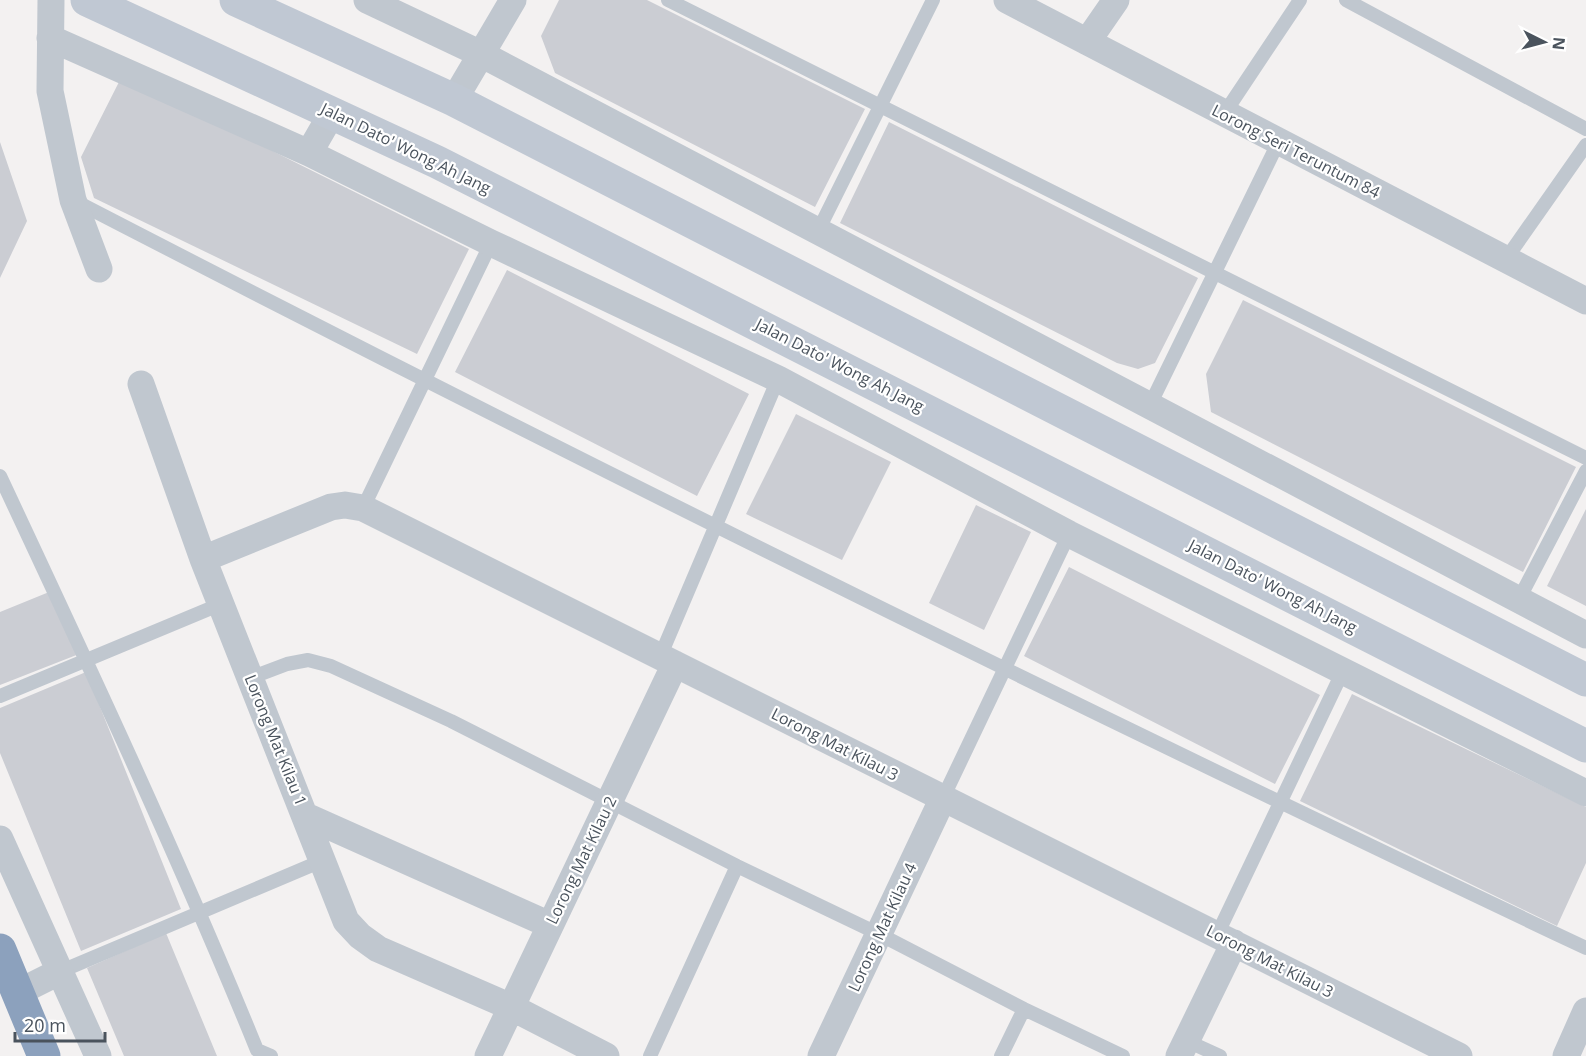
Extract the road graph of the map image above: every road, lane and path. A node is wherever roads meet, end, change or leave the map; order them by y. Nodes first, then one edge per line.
1 (51, 0) edge
2 (87, 0) edge
3 (236, 0) edge
4 (367, 0) edge
5 (513, 0) edge
6 (668, 0) edge
7 (933, 0) edge
8 (1007, 0) edge
9 (1116, 0) edge
10 (1299, 0) edge
11 (1346, 0) edge
12 (50, 38) junction
13 (1087, 42) junction
14 (481, 54) junction
15 (454, 100) junction
16 (880, 106) junction
17 (332, 113) junction
18 (1224, 114) junction
19 (1586, 129) edge
20 (1279, 141) junction
21 (1586, 145) edge
22 (309, 153) junction
23 (73, 200) junction
24 (818, 231) junction
25 (492, 243) junction
26 (1506, 259) junction
27 (99, 269) dead end
28 (1214, 272) junction
29 (1586, 301) edge
30 (790, 340) junction
31 (778, 379) junction
32 (424, 382) junction
33 (141, 384) dead end
34 (1149, 405) junction
35 (1586, 458) edge
36 (1586, 471) edge
37 (0, 476) edge
38 (363, 508) junction
39 (716, 525) junction
40 (1069, 534) junction
41 (203, 559) junction
42 (1518, 601) junction
43 (221, 604) junction
44 (1586, 636) edge
45 (88, 660) junction
46 (668, 660) junction
47 (1004, 666) junction
48 (1342, 673) junction
49 (250, 678) junction
50 (1586, 680) edge
51 (0, 696) edge
52 (1586, 746) edge
53 (1586, 793) edge
54 (943, 798) junction
55 (610, 799) junction
56 (1279, 803) junction
57 (306, 816) junction
58 (0, 839) edge
59 (324, 860) junction
60 (737, 866) junction
61 (201, 912) junction
62 (550, 925) junction
63 (879, 934) junction
64 (1226, 939) junction
65 (1586, 948) edge
66 (0, 950) edge
67 (59, 972) junction
68 (17, 993) junction
69 (511, 1007) junction
70 (1024, 1010) junction
71 (1586, 1011) edge
72 (1183, 1048) edge
73 (44, 1056) edge
74 (98, 1056) edge
75 (271, 1056) edge
76 (488, 1056) edge
77 (606, 1056) edge
78 (650, 1056) edge
79 (821, 1056) edge
80 (1001, 1056) edge
81 (1123, 1056) edge
82 (1220, 1056) edge
83 (1459, 1056) edge
84 (1566, 1056) edge

1 - 12 street
2 - 17 main road, Jalan Dato' Wong Ah Jang
3 - 15 main road
4 - 14 street
5 - 14 street
6 - 16 lane
7 - 16 lane
8 - 13 street, Lorong Seri Teruntum 84
9 - 13 street
10 - 18 lane
11 - 19 lane
12 - 22 street
12 - 23 street
13 - 18 street, Lorong Seri Teruntum 84
14 - 15 street
14 - 24 street
15 - 50 main road
16 - 24 lane
16 - 28 lane
17 - 22 street
17 - 30 main road, Jalan Dato' Wong Ah Jang
18 - 20 street, Lorong Seri Teruntum 84
20 - 26 street, Lorong Seri Teruntum 84
20 - 28 lane
21 - 26 lane
22 - 25 street
23 - 27 street
23 - 32 lane
24 - 34 street
25 - 31 street
25 - 32 lane
26 - 29 street, Lorong Seri Teruntum 84
28 - 34 lane
28 - 35 lane
30 - 31 street
30 - 52 main road, Jalan Dato' Wong Ah Jang
31 - 39 lane
31 - 40 street
32 - 38 lane
32 - 39 lane
33 - 41 street, Lorong Mat Kilau 1
34 - 42 street
36 - 42 lane
37 - 45 lane
38 - 41 street, Lorong Mat Kilau 3
38 - 46 street, Lorong Mat Kilau 3
39 - 46 lane
39 - 47 lane
40 - 47 lane
40 - 48 street
41 - 43 street, Lorong Mat Kilau 1
42 - 44 street
43 - 45 lane
43 - 49 street, Lorong Mat Kilau 1
45 - 51 lane
45 - 61 lane
46 - 54 street, Lorong Mat Kilau 3
46 - 55 street, Lorong Mat Kilau 2
47 - 54 lane
47 - 56 lane
48 - 53 street
48 - 56 lane
49 - 55 lane
49 - 57 street, Lorong Mat Kilau 1
54 - 63 street, Lorong Mat Kilau 4
54 - 64 street, Lorong Mat Kilau 3
55 - 60 lane
55 - 62 street, Lorong Mat Kilau 2
56 - 64 lane
56 - 65 lane
57 - 59 street, Lorong Mat Kilau 1
57 - 62 street
58 - 67 street
59 - 61 lane
59 - 69 street, Lorong Mat Kilau 1
60 - 63 lane
60 - 78 lane
61 - 67 lane
61 - 75 lane
62 - 69 street, Lorong Mat Kilau 2
63 - 70 lane
63 - 79 street, Lorong Mat Kilau 4
64 - 72 street
64 - 83 street, Lorong Mat Kilau 3
66 - 68 highway
67 - 68 street
67 - 74 street
68 - 73 highway
69 - 76 street, Lorong Mat Kilau 2
69 - 77 street, Lorong Mat Kilau 1
70 - 80 lane
70 - 81 lane
71 - 84 street
72 - 82 lane

